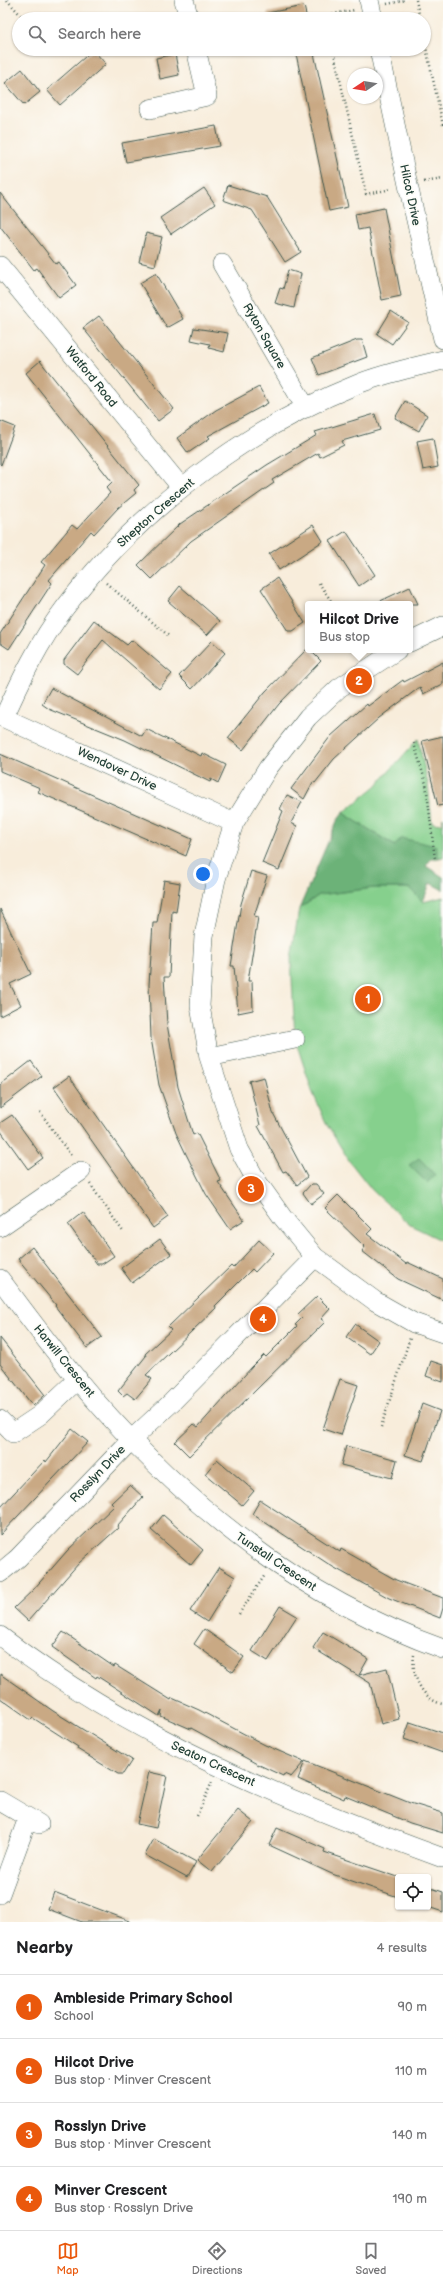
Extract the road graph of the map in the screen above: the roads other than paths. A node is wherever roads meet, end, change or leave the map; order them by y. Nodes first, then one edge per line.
1 (184, 0) edge
2 (187, 12) edge
3 (198, 56) edge
4 (381, 56) edge
5 (150, 109) dead end
6 (222, 264) dead end
7 (0, 266) edge
8 (443, 340) edge
9 (443, 360) edge
10 (306, 408) junction
11 (181, 487) junction
12 (443, 626) edge
13 (413, 641) edge
14 (392, 653) edge
15 (2, 717) edge
16 (234, 823) junction
17 (295, 1039) dead end
18 (209, 1057) junction
19 (81, 1171) dead end
20 (0, 1227) edge
21 (316, 1257) junction
22 (0, 1279) edge
23 (443, 1334) edge
24 (78, 1379) junction
25 (0, 1420) edge
26 (131, 1440) junction
27 (0, 1573) edge
28 (0, 1636) edge
29 (443, 1649) edge
30 (0, 1801) edge
31 (443, 1858) edge
32 (0, 1894) edge

1 - 2 street
3 - 5 street
4 - 8 street, Hilcot Drive
6 - 10 street, Ryton Square
7 - 11 street, Watford Road
9 - 10 street, Shepton Crescent
10 - 11 street, Shepton Crescent
11 - 15 street, Shepton Crescent
12 - 13 street
14 - 16 street
15 - 16 street, Wendover Drive
16 - 18 street
17 - 18 street
18 - 21 street
19 - 20 street
21 - 23 street
21 - 26 street, Rosslyn Drive
22 - 24 street, Harwill Crescent
24 - 25 street
24 - 26 street, Harwill Crescent
26 - 27 street, Rosslyn Drive
26 - 29 street, Tunstall Crescent
28 - 31 street, Seaton Crescent
30 - 32 street

